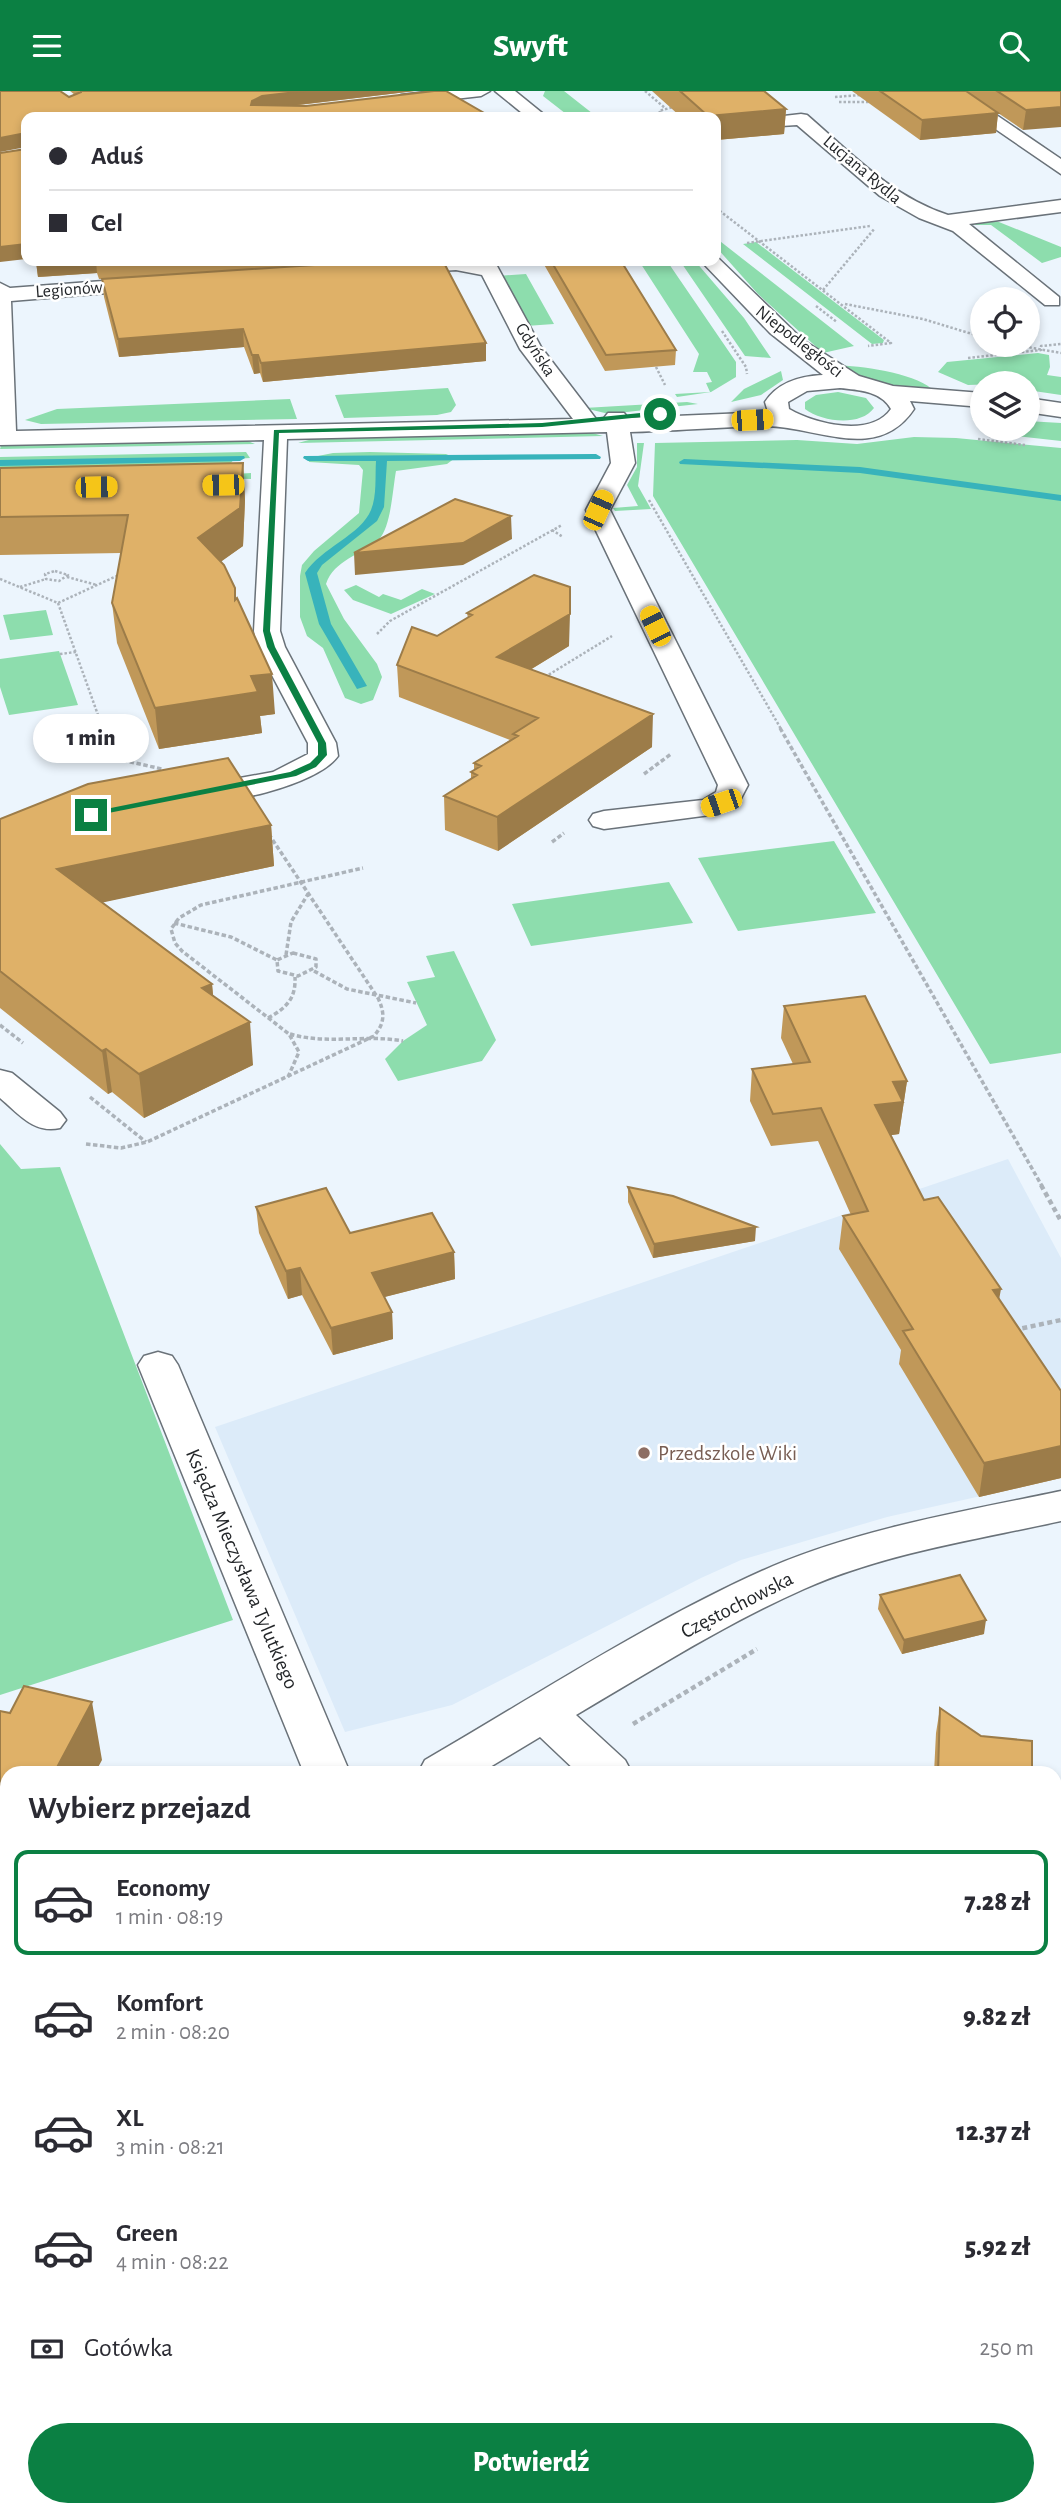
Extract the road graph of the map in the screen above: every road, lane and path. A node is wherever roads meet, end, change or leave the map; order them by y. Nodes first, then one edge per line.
1 (481, 91) edge
2 (503, 91) edge
3 (645, 91) edge
4 (949, 91) edge
5 (864, 94) dead end
6 (842, 96) dead end
7 (379, 103) edge
8 (677, 107) edge
9 (665, 108) junction
10 (531, 112) edge
11 (658, 112) edge
12 (781, 121) edge
13 (1061, 168) edge
14 (1061, 206) edge
15 (721, 212) edge
16 (947, 221) junction
17 (758, 241) junction
18 (424, 266) edge
19 (467, 266) edge
20 (715, 266) edge
21 (376, 269) edge
22 (177, 282) edge
23 (823, 291) junction
24 (1, 292) edge
25 (746, 300) junction
26 (1052, 301) dead end
27 (840, 304) junction
28 (719, 326) dead end
29 (970, 333) edge
30 (1061, 344) edge
31 (859, 347) dead end
32 (1041, 350) junction
33 (1061, 352) edge
34 (963, 359) dead end
35 (747, 375) dead end
36 (785, 380) junction
37 (853, 383) junction
38 (888, 392) junction
39 (970, 399) edge
40 (1040, 406) edge
41 (1061, 410) edge
42 (970, 414) edge
43 (1040, 418) edge
44 (1061, 419) edge
45 (895, 420) junction
46 (617, 422) junction
47 (587, 423) junction
48 (802, 425) junction
49 (276, 431) junction
50 (3, 438) edge
51 (993, 441) edge
52 (1037, 446) dead end
53 (245, 484) edge
54 (273, 484) junction
55 (646, 495) dead end
56 (655, 510) junction
57 (601, 515) junction
58 (552, 530) junction
59 (568, 540) dead end
60 (132, 569) edge
61 (67, 577) junction
62 (0, 579) edge
63 (46, 579) junction
64 (97, 585) junction
65 (20, 587) junction
66 (58, 603) junction
67 (618, 633) dead end
68 (377, 635) dead end
69 (76, 652) junction
70 (60, 654) dead end
71 (541, 680) edge
72 (674, 752) dead end
73 (166, 769) edge
74 (640, 776) dead end
75 (174, 798) edge
76 (604, 820) dead end
77 (574, 826) dead end
78 (552, 842) dead end
79 (363, 868) dead end
80 (299, 882) junction
81 (308, 894) junction
82 (174, 923) junction
83 (286, 955) junction
84 (277, 960) junction
85 (313, 971) junction
86 (295, 977) junction
87 (378, 997) junction
88 (416, 1003) dead end
89 (268, 1018) junction
90 (289, 1034) junction
91 (374, 1036) junction
92 (403, 1041) dead end
93 (288, 1077) junction
94 (0, 1080) edge
95 (48, 1120) joint
96 (1061, 1221) edge
97 (1061, 1320) edge
98 (1011, 1330) edge
99 (158, 1365) dead end
100 (1061, 1506) edge
101 (761, 1647) dead end
102 (544, 1713) junction
103 (598, 1763) edge
104 (324, 1766) edge
105 (453, 1766) edge

1 - 7 street
2 - 10 street
3 - 9 path
4 - 13 street
5 - 6 path
8 - 9 path
9 - 11 path
12 - 16 street, Lucjana Rydla
14 - 16 street, Lucjana Rydla
15 - 17 path
16 - 26 street, Lucjana Rydla
17 - 23 path
17 - 23 path
18 - 21 street, Gdyńska
19 - 47 street, Gdyńska
20 - 25 street, Niepodległości
22 - 24 street, Legionów
23 - 27 path
24 - 50 street, Legionów
25 - 36 street, Niepodległości
25 - 37 street, Niepodległości
27 - 29 path
27 - 31 path
28 - 35 path
30 - 32 path
32 - 33 path
32 - 34 path
36 - 37 street, Legionów
36 - 46 street, Legionów
36 - 48 street, Niepodległości
37 - 38 street
38 - 39 street
38 - 45 street
40 - 41 street
42 - 45 street
43 - 44 street
45 - 48 street, Legionów
46 - 47 street, Legionów
46 - 48 street, Legionów
46 - 57 street
47 - 49 street, Legionów
49 - 50 street, Legionów
49 - 54 street
51 - 52 path
53 - 54 street
54 - 75 street
55 - 56 path
56 - 57 path
56 - 96 path
57 - 58 path
57 - 76 street
58 - 59 path
58 - 68 path
60 - 64 path
61 - 63 path
61 - 63 path
61 - 64 path
62 - 65 path
63 - 65 path
64 - 66 path
65 - 66 path
66 - 69 path
67 - 71 path
69 - 70 path
69 - 73 path
72 - 74 path
77 - 78 path
79 - 80 path
80 - 81 path
80 - 82 path
81 - 83 path
81 - 87 path
82 - 84 path
82 - 89 path
83 - 84 path
83 - 85 path
84 - 86 path
85 - 86 path
85 - 87 path
86 - 89 path
87 - 88 path
87 - 91 path
89 - 90 path
90 - 91 path
90 - 93 path
91 - 92 path
91 - 93 path
93 - 95 path
94 - 95 street
97 - 98 path
99 - 104 street, Księdza Mieczysława Tylutkiego
100 - 102 street, Częstochowska
101 - 103 path
102 - 103 street
102 - 105 street, Częstochowska

